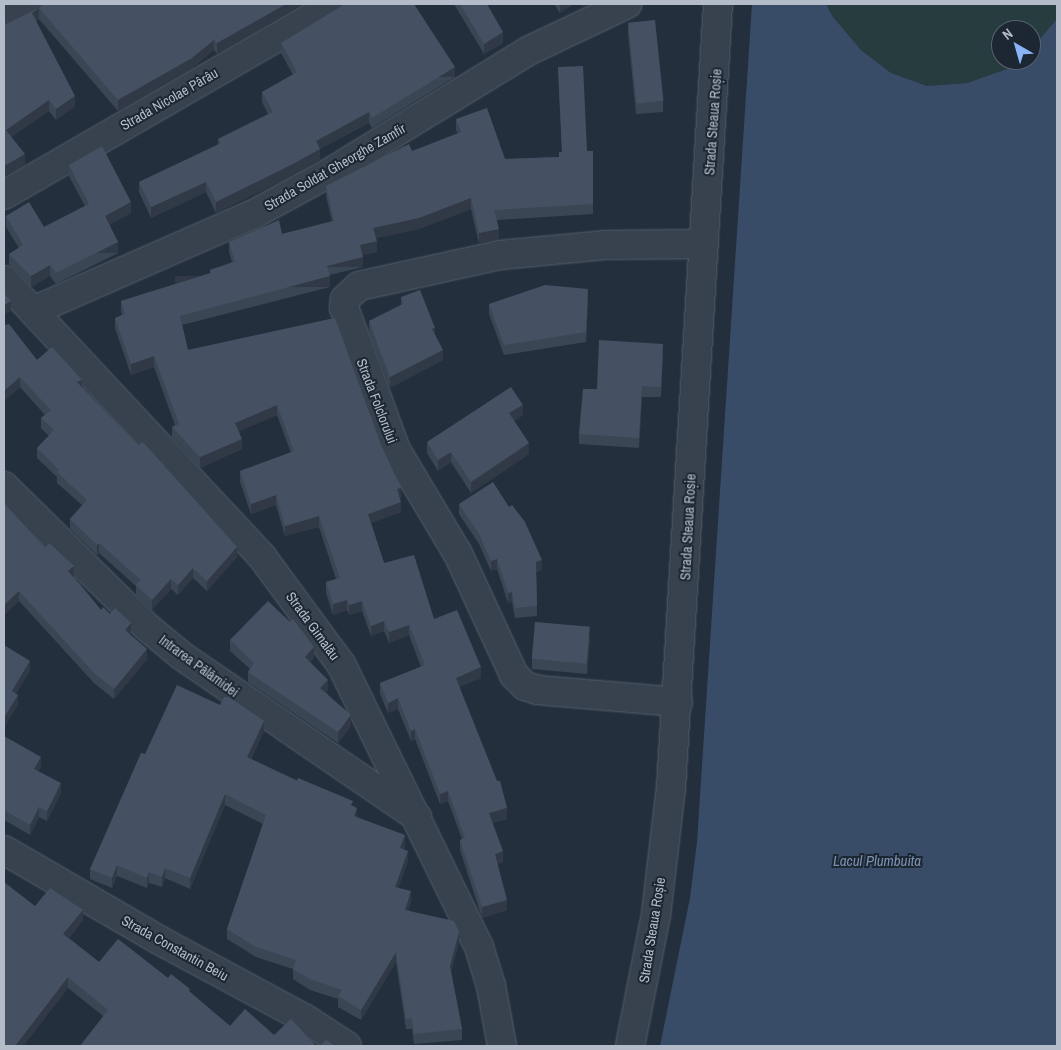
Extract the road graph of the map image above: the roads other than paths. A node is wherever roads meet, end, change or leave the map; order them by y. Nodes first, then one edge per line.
1 (33, 4) edge
2 (335, 4) edge
3 (627, 4) edge
4 (718, 4) edge
5 (4, 20) edge
6 (4, 195) edge
7 (704, 244) junction
8 (4, 280) edge
9 (33, 311) junction
10 (4, 486) edge
11 (678, 702) junction
12 (418, 818) junction
13 (4, 850) edge
14 (347, 1046) edge
15 (502, 1046) edge
16 (630, 1046) edge

1 - 5 street
2 - 6 street, Strada Nicolae Pârâu
3 - 9 street, Strada Soldat Gheorghe Zamfir
4 - 7 street, Strada Steaua Roșie
7 - 11 street, Strada Steaua Roșie
7 - 11 street, Strada Folclorului
8 - 9 street, Strada Gimalău
9 - 12 street, Strada Gimalău
10 - 12 street, Intrarea Pălămidei
11 - 16 street, Strada Steaua Roșie
12 - 15 street, Strada Gimalău
13 - 14 street, Strada Constantin Beiu

